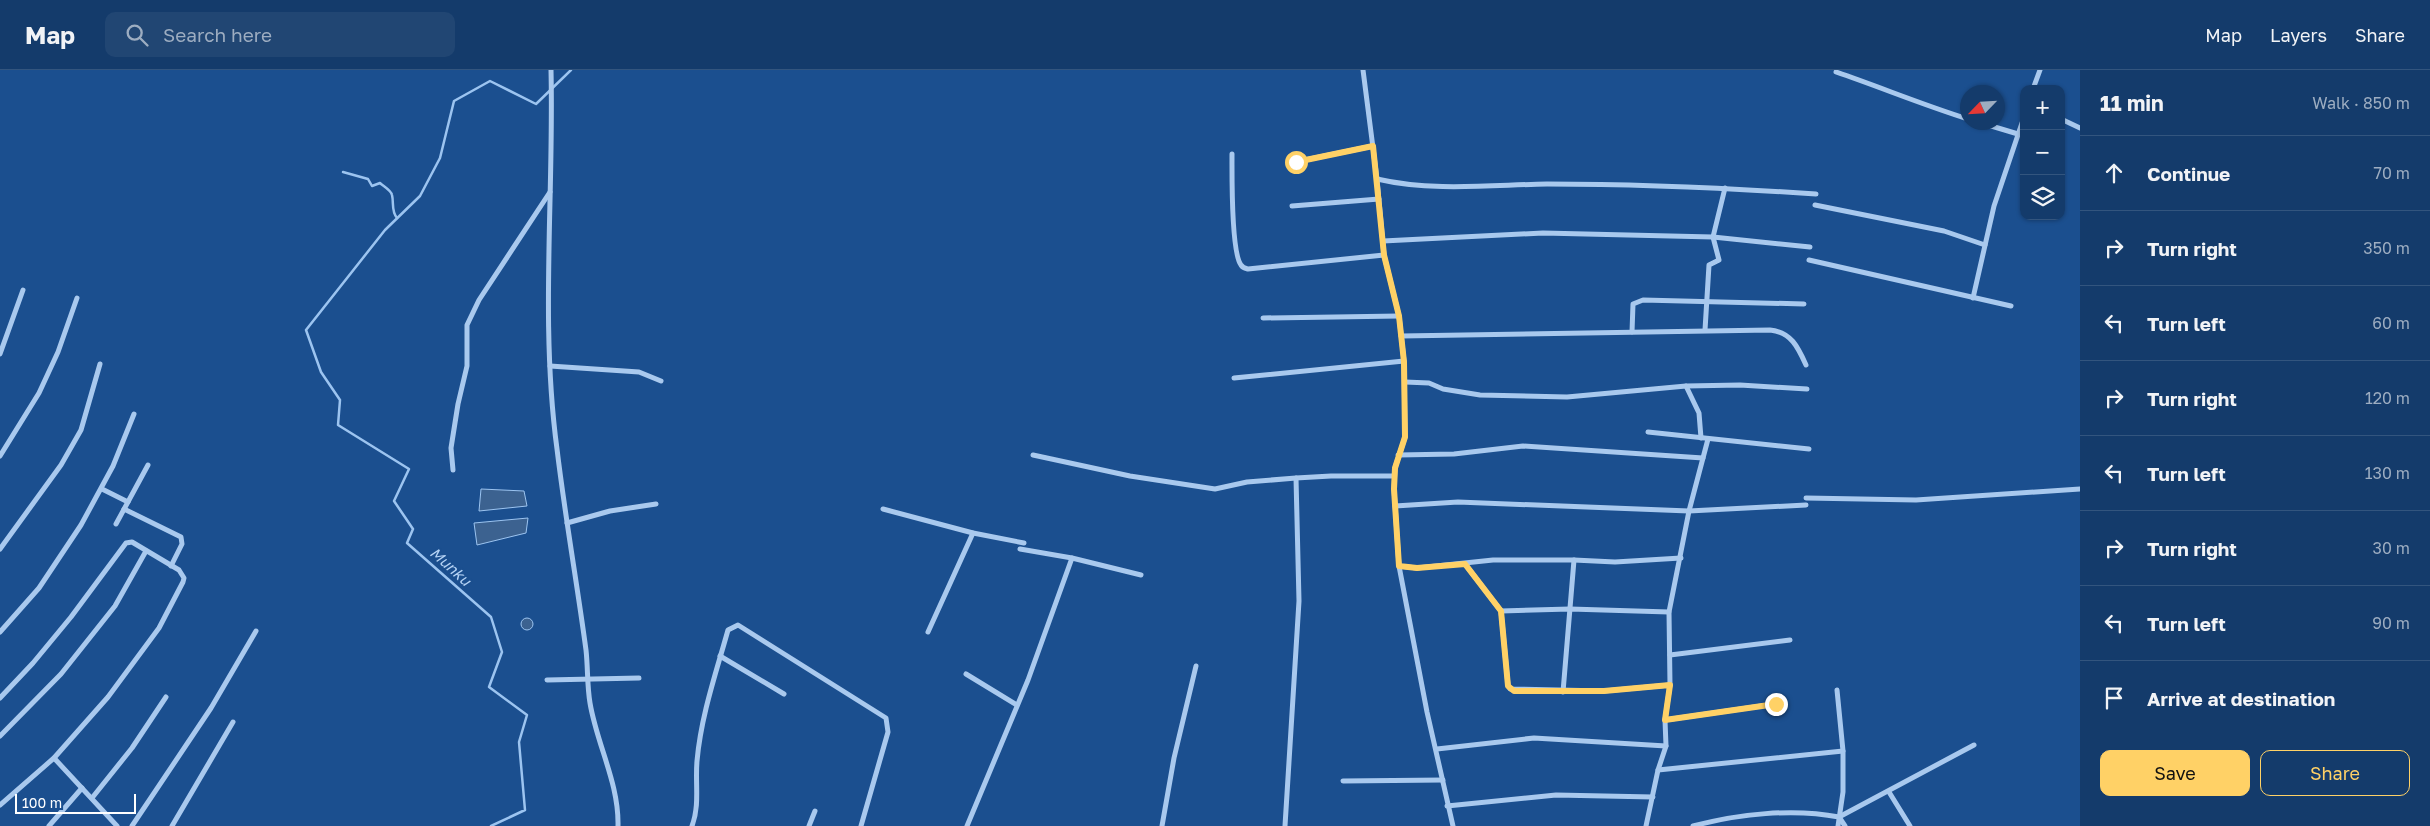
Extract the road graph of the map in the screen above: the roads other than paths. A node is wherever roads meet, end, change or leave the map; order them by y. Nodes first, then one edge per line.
1 (551, 70) edge
2 (1363, 70) edge
3 (2040, 70) edge
4 (1836, 72) dead end
5 (2035, 85) edge
6 (1960, 117) edge
7 (2065, 121) edge
8 (2020, 128) edge
9 (2080, 128) edge
10 (2005, 130) edge
11 (2018, 134) junction
12 (1373, 146) junction
13 (1232, 154) dead end
14 (1296, 162) dead end
15 (1377, 179) junction
16 (1725, 188) junction
17 (550, 192) junction
18 (1816, 194) dead end
19 (1379, 199) junction
20 (1814, 205) dead end
21 (1292, 206) dead end
22 (1713, 237) junction
23 (1383, 242) junction
24 (1985, 244) junction
25 (1810, 247) dead end
26 (1384, 255) junction
27 (1809, 260) dead end
28 (23, 290) dead end
29 (77, 298) dead end
30 (1973, 298) junction
31 (1708, 302) junction
32 (1804, 304) dead end
33 (2011, 306) dead end
34 (1399, 316) junction
35 (1262, 318) dead end
36 (1705, 330) junction
37 (1632, 332) junction
38 (1401, 336) junction
39 (0, 354) edge
40 (1404, 362) junction
41 (100, 364) dead end
42 (1806, 365) dead end
43 (550, 366) junction
44 (1234, 378) dead end
45 (661, 381) dead end
46 (1405, 382) junction
47 (1686, 386) junction
48 (1807, 389) dead end
49 (134, 414) dead end
50 (1648, 432) dead end
51 (1701, 438) junction
52 (1708, 439) junction
53 (1809, 449) dead end
54 (1033, 455) dead end
55 (1398, 455) junction
56 (0, 456) edge
57 (1703, 458) junction
58 (148, 465) dead end
59 (453, 470) dead end
60 (1394, 476) junction
61 (1296, 478) junction
62 (102, 489) junction
63 (2080, 489) edge
64 (1806, 498) dead end
65 (128, 502) junction
66 (656, 504) dead end
67 (1806, 505) dead end
68 (1395, 506) junction
69 (124, 509) junction
70 (882, 509) dead end
71 (1689, 511) junction
72 (567, 522) junction
73 (116, 524) dead end
74 (973, 534) junction
75 (1024, 543) dead end
76 (0, 549) edge
77 (1020, 549) dead end
78 (146, 551) junction
79 (1072, 558) junction
80 (1681, 558) junction
81 (1574, 560) junction
82 (1465, 564) junction
83 (171, 566) junction
84 (1399, 566) junction
85 (1142, 575) dead end
86 (1570, 609) junction
87 (1501, 611) junction
88 (1669, 612) junction
89 (256, 631) dead end
90 (0, 632) edge
91 (928, 632) dead end
92 (1790, 640) dead end
93 (1670, 655) junction
94 (720, 656) junction
95 (1196, 666) dead end
96 (966, 674) dead end
97 (639, 678) dead end
98 (547, 680) dead end
99 (587, 680) junction
100 (1670, 685) junction
101 (1837, 690) dead end
102 (1564, 692) junction
103 (784, 694) dead end
104 (166, 697) dead end
105 (0, 698) edge
106 (1776, 704) dead end
107 (1017, 706) junction
108 (1665, 720) junction
109 (233, 722) dead end
110 (0, 736) edge
111 (1974, 745) dead end
112 (1666, 746) junction
113 (1436, 749) junction
114 (1843, 750) junction
115 (54, 758) junction
116 (1658, 770) junction
117 (1443, 780) junction
118 (1343, 781) dead end
119 (82, 788) junction
120 (1889, 792) junction
121 (1653, 797) junction
122 (92, 798) junction
123 (0, 805) edge
124 (1448, 806) junction
125 (815, 811) dead end
126 (1839, 817) junction
127 (48, 826) edge
128 (116, 826) edge
129 (132, 826) edge
130 (172, 826) edge
131 (618, 826) edge
132 (692, 826) edge
133 (809, 826) edge
134 (862, 826) edge
135 (967, 826) edge
136 (1162, 826) edge
137 (1285, 826) edge
138 (1453, 826) edge
139 (1646, 826) edge
140 (1693, 826) edge
141 (1838, 826) edge
142 (1845, 826) edge
143 (1910, 826) edge

1 - 17 street
2 - 12 street
3 - 5 street
4 - 6 street
7 - 9 street
8 - 11 street
10 - 11 street
11 - 24 street
12 - 14 street
12 - 15 street
13 - 26 street
15 - 16 street
15 - 19 street
16 - 18 street
16 - 22 street
17 - 43 street
17 - 59 street
19 - 21 street
19 - 23 street
20 - 24 street
22 - 23 street
22 - 25 street
22 - 31 street
23 - 26 street
24 - 30 street
26 - 34 street
27 - 30 street
28 - 39 street
29 - 56 street
30 - 33 street
31 - 32 street
31 - 36 street
31 - 37 street
34 - 35 street
34 - 38 street
36 - 37 street
36 - 42 street
37 - 38 street
38 - 40 street
40 - 44 street
40 - 46 street
41 - 76 street
43 - 45 street
43 - 72 street
46 - 47 street
46 - 55 street
47 - 48 street
47 - 51 street
49 - 62 street
50 - 51 street
51 - 52 street
52 - 53 street
52 - 57 street
54 - 61 street
55 - 57 street
55 - 60 street
57 - 71 street
58 - 65 street
60 - 61 street
60 - 68 street
61 - 137 street
62 - 65 street
62 - 90 street
63 - 64 street
65 - 69 street
66 - 72 street
67 - 71 street
68 - 71 street
68 - 84 street
69 - 73 street
69 - 83 street
70 - 74 street
71 - 80 street
72 - 99 street
74 - 75 street
74 - 91 street
77 - 79 street
78 - 83 street
78 - 105 street
78 - 110 street
79 - 85 street
79 - 107 street
80 - 81 street
80 - 88 street
81 - 82 street
81 - 86 street
82 - 84 street
82 - 87 street
83 - 115 street
84 - 113 street
86 - 87 street
86 - 88 street
86 - 102 street
87 - 102 street
88 - 93 street
89 - 129 street
92 - 93 street
93 - 100 street
94 - 103 street
94 - 132 street
94 - 134 street
95 - 136 street
96 - 107 street
97 - 99 street
98 - 99 street
99 - 131 street
100 - 102 street
100 - 108 street
101 - 114 street
104 - 122 street
106 - 108 street
107 - 135 street
108 - 112 street
109 - 130 street
111 - 120 street
112 - 113 street
112 - 116 street
113 - 117 street
114 - 116 street
114 - 126 street
115 - 119 street
115 - 123 street
116 - 121 street
117 - 118 street
117 - 124 street
119 - 122 street
119 - 127 street
120 - 126 street
120 - 143 street
121 - 124 street
121 - 139 street
122 - 128 street
124 - 138 street
125 - 133 street
126 - 140 street
126 - 141 street
126 - 142 street

